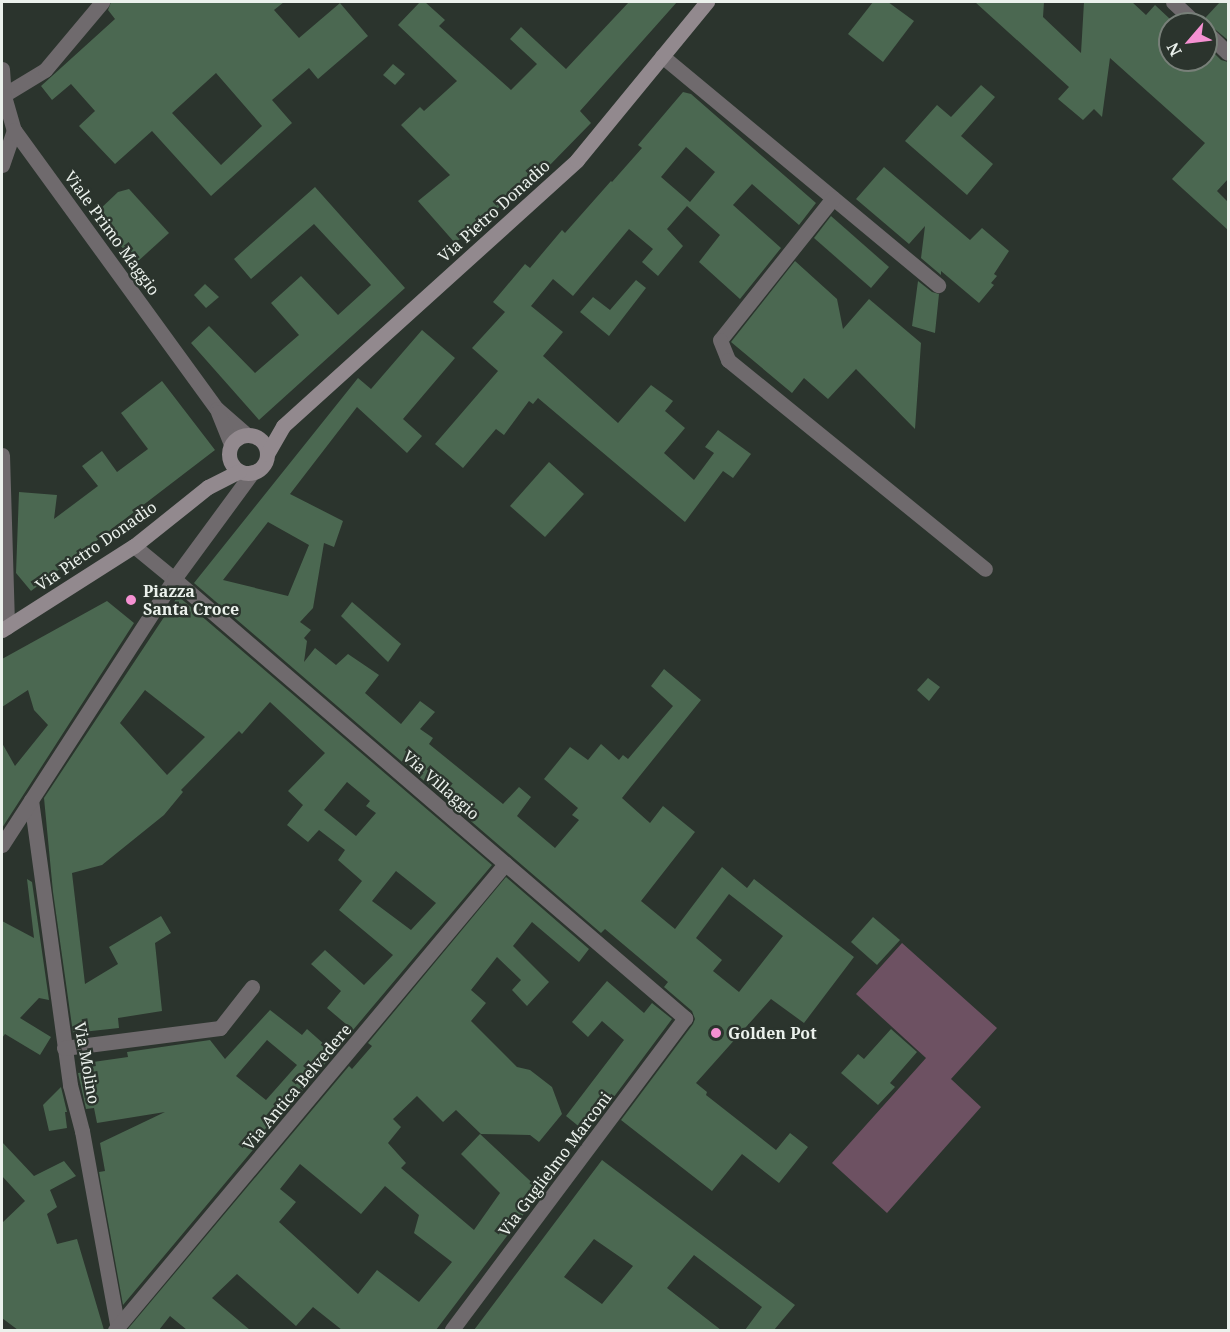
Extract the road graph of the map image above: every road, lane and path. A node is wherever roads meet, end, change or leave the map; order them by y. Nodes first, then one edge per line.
1 (102, 2) edge
2 (707, 2) edge
3 (662, 56) junction
4 (2, 69) edge
5 (3, 96) edge
6 (14, 130) junction
7 (2, 165) edge
8 (833, 198) junction
9 (938, 285) dead end
10 (217, 409) junction
11 (283, 426) junction
12 (249, 434) junction
13 (230, 450) junction
14 (267, 454) junction
15 (2, 455) edge
16 (246, 472) junction
17 (208, 487) junction
18 (134, 546) junction
19 (985, 569) dead end
20 (174, 579) junction
21 (4, 629) edge
22 (31, 800) junction
23 (2, 845) edge
24 (505, 864) junction
25 (252, 987) dead end
26 (685, 1018) joint
27 (64, 1048) junction
28 (117, 1330) edge
29 (452, 1330) edge

1 - 5 street
2 - 3 main road, Via Pietro Donadio
3 - 8 street
3 - 11 main road, Via Pietro Donadio
4 - 5 street, Viale Primo Maggio
5 - 6 street, Viale Primo Maggio
6 - 7 street
6 - 10 street, Viale Primo Maggio
8 - 9 street
8 - 19 street
10 - 12 street, Viale Primo Maggio
10 - 13 street, Viale Primo Maggio
11 - 12 main road, Via Pietro Donadio
11 - 14 main road, Via Pietro Donadio
12 - 13 main road
12 - 14 main road
13 - 16 main road
13 - 17 main road, Via Pietro Donadio
14 - 16 main road
15 - 21 street
16 - 17 main road, Via Pietro Donadio
16 - 20 street
17 - 18 main road, Via Pietro Donadio
18 - 20 street, Via Villaggio
18 - 21 main road, Via Pietro Donadio
20 - 22 street
20 - 24 street, Via Villaggio
22 - 23 street
22 - 27 street, Via Molino
24 - 26 street, Via Villaggio
24 - 28 street, Via Antica Belvedere
25 - 27 street
26 - 29 street, Via Guglielmo Marconi
27 - 28 street, Via Molino

